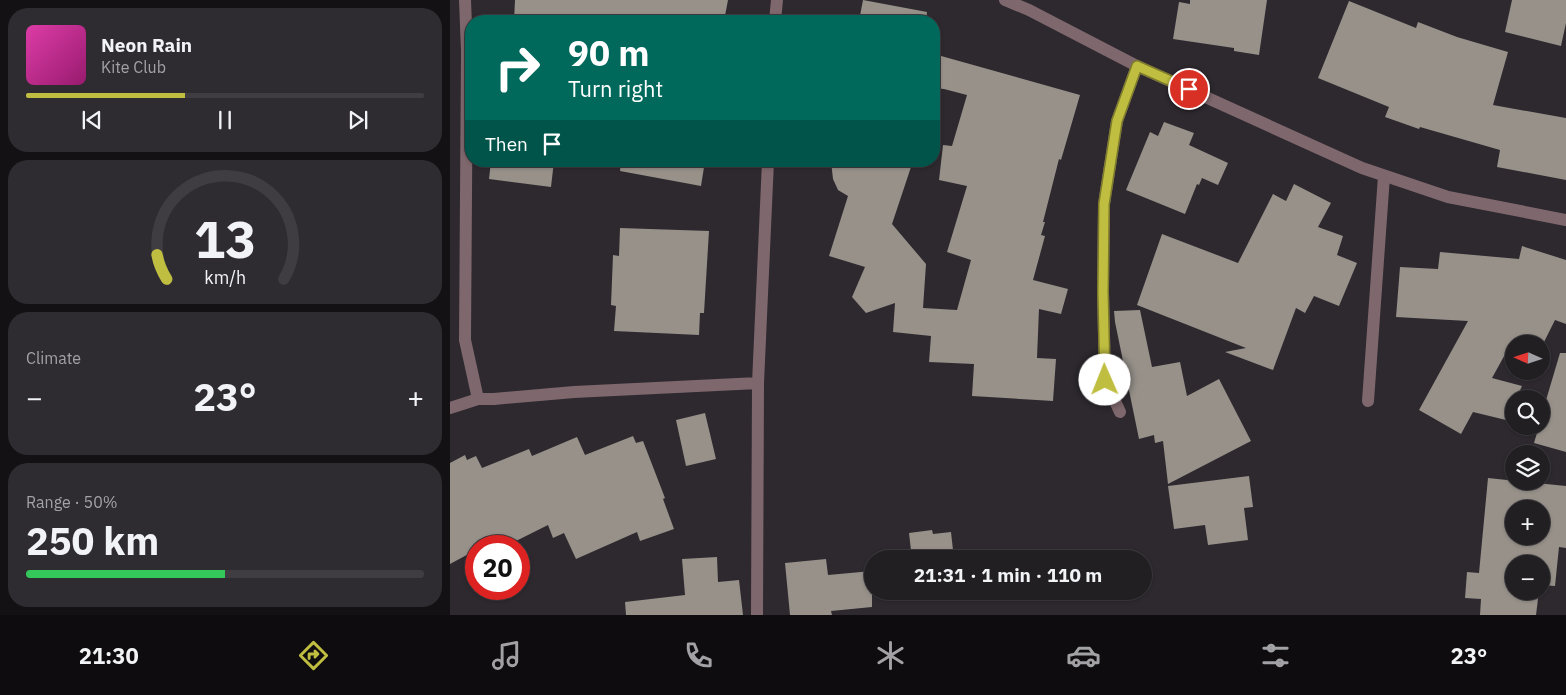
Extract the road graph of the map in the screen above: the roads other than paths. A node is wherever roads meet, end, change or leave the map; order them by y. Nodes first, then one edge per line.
1 (465, 0) edge
2 (777, 0) edge
3 (1004, 0) edge
4 (465, 15) edge
5 (776, 15) edge
6 (1137, 66) junction
7 (466, 167) edge
8 (768, 167) edge
9 (1384, 176) junction
10 (1566, 220) edge
11 (758, 383) junction
12 (478, 399) junction
13 (1368, 401) dead end
14 (450, 408) edge
15 (1120, 412) dead end
16 (757, 615) edge

1 - 4 street
2 - 5 street
3 - 6 street
6 - 9 street
6 - 15 street
7 - 12 street
8 - 11 street
9 - 10 street
9 - 13 street
11 - 12 street
11 - 16 street
12 - 14 street

